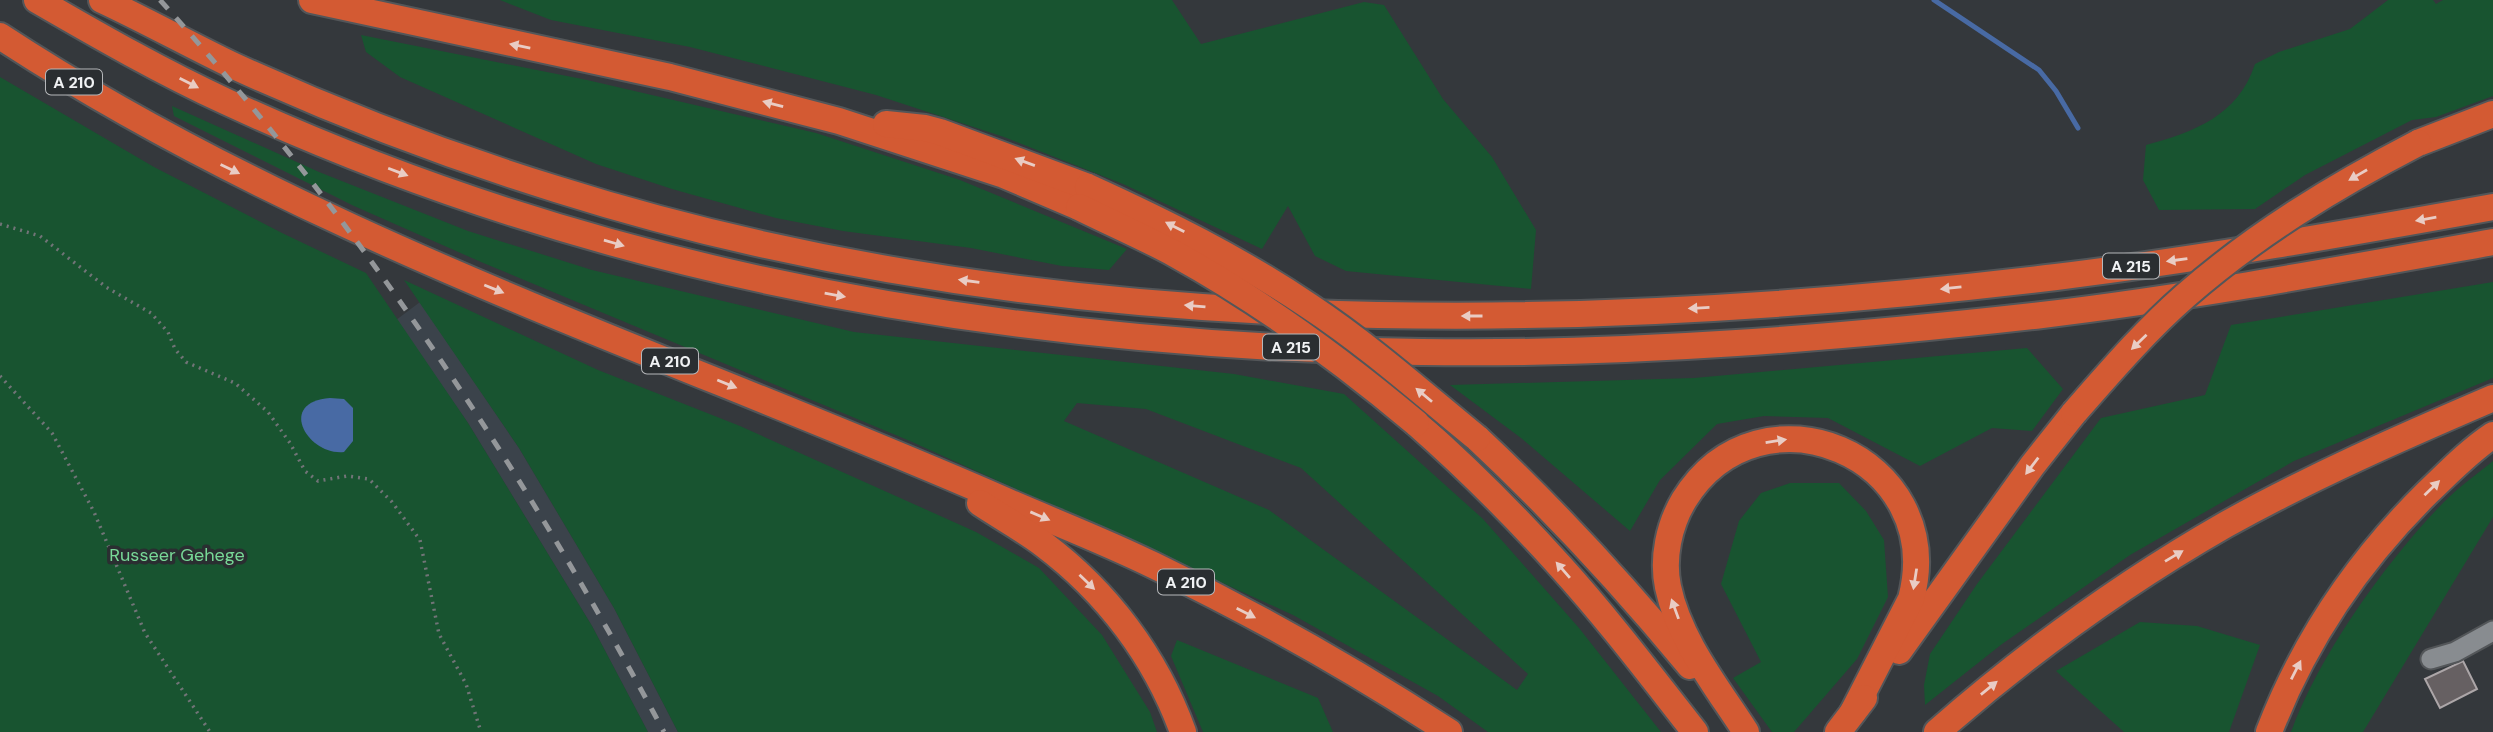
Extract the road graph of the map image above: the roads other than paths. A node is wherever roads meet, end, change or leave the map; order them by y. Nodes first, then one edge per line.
1 (37, 0) edge
2 (102, 0) edge
3 (312, 0) edge
4 (0, 36) edge
5 (2493, 114) edge
6 (1084, 197) junction
7 (2493, 207) edge
8 (2493, 243) edge
9 (2493, 398) edge
10 (2493, 435) edge
11 (910, 459) junction
12 (2493, 631) edge
13 (2431, 659) dead end
14 (1846, 722) edge
15 (1183, 732) edge
16 (1449, 732) edge
17 (1695, 732) edge
18 (1745, 732) edge
19 (1937, 732) edge
20 (2269, 732) edge

1 -> 8 highway, A 215
7 -> 2 highway, A 215
6 -> 3 highway
4 -> 11 highway, A 210
5 -> 14 highway, bridge
17 -> 6 highway, bridge
18 -> 6 highway, bridge
19 -> 9 highway
20 -> 10 highway
11 -> 15 highway
11 -> 16 highway, A 210
12 - 13 lane
18 -> 14 highway

